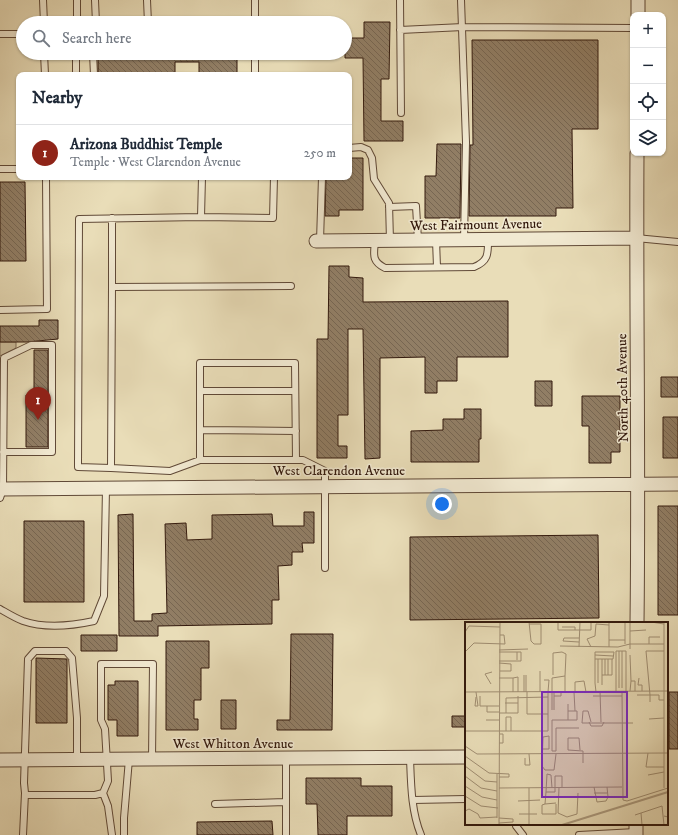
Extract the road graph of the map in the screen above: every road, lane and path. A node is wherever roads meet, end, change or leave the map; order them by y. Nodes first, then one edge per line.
1 (44, 0) edge
2 (77, 0) edge
3 (95, 0) edge
4 (147, 0) edge
5 (255, 0) edge
6 (400, 0) edge
7 (462, 0) edge
8 (638, 0) edge
9 (638, 12) edge
10 (44, 16) edge
11 (77, 16) edge
12 (96, 16) edge
13 (148, 16) edge
14 (255, 16) edge
15 (463, 27) junction
16 (630, 28) edge
17 (400, 30) junction
18 (0, 34) edge
19 (16, 34) edge
20 (44, 60) edge
21 (76, 60) edge
22 (93, 60) edge
23 (255, 60) edge
24 (44, 72) edge
25 (76, 72) edge
26 (94, 72) edge
27 (255, 72) edge
28 (401, 113) dead end
29 (352, 148) edge
30 (637, 156) edge
31 (0, 169) edge
32 (16, 169) edge
33 (46, 180) edge
34 (202, 180) edge
35 (274, 180) edge
36 (322, 180) edge
37 (389, 207) junction
38 (201, 217) junction
39 (112, 218) junction
40 (636, 238) junction
41 (488, 239) junction
42 (375, 240) junction
43 (390, 240) junction
44 (418, 240) junction
45 (436, 240) junction
46 (464, 240) junction
47 (318, 241) joint
48 (678, 242) edge
49 (437, 267) junction
50 (291, 286) dead end
51 (112, 287) junction
52 (0, 310) edge
53 (295, 391) junction
54 (200, 392) junction
55 (200, 430) junction
56 (296, 431) junction
57 (3, 452) junction
58 (200, 460) junction
59 (296, 460) junction
60 (111, 468) junction
61 (639, 484) junction
62 (678, 484) edge
63 (325, 486) junction
64 (106, 488) junction
65 (1, 492) edge
66 (325, 568) dead end
67 (0, 609) edge
68 (637, 622) edge
69 (465, 757) edge
70 (286, 758) junction
71 (410, 758) junction
72 (129, 759) junction
73 (152, 759) junction
74 (0, 760) edge
75 (24, 760) junction
76 (77, 760) junction
77 (107, 760) junction
78 (25, 793) junction
79 (103, 793) junction
80 (413, 800) junction
81 (465, 800) edge
82 (286, 802) junction
83 (216, 804) dead end
84 (516, 825) edge
85 (636, 830) edge
86 (23, 835) edge
87 (112, 835) edge
88 (124, 835) edge
89 (286, 835) edge
90 (421, 835) edge
91 (523, 835) edge
92 (579, 835) edge

1 - 10 lane
2 - 11 lane
3 - 12 lane
4 - 13 lane
5 - 14 lane
6 - 17 lane
7 - 15 lane
8 - 9 street
15 - 16 lane
15 - 17 lane
15 - 46 lane
17 - 28 lane
18 - 19 lane
20 - 24 lane
21 - 25 lane
22 - 26 lane
23 - 27 lane
29 - 37 lane
30 - 40 street, North 40th Avenue
31 - 32 lane
33 - 52 lane
34 - 38 lane
35 - 38 lane
36 - 47 lane
37 - 43 lane
37 - 44 lane
38 - 39 lane
39 - 51 lane
39 - 60 lane
40 - 41 street, West Fairmount Avenue
40 - 48 lane
40 - 61 street, North 40th Avenue
41 - 46 street, West Fairmount Avenue
41 - 49 lane
42 - 43 street, West Fairmount Avenue
42 - 47 street, West Fairmount Avenue
42 - 49 lane
43 - 44 street, West Fairmount Avenue
44 - 45 street, West Fairmount Avenue
45 - 46 street, West Fairmount Avenue
45 - 49 lane
50 - 51 lane
51 - 60 lane
53 - 54 lane
53 - 54 lane
53 - 56 lane
54 - 55 lane
55 - 56 lane
55 - 58 lane
56 - 59 lane
57 - 57 lane
57 - 65 lane
58 - 59 lane
58 - 60 lane
59 - 63 lane
61 - 62 street, West Clarendon Avenue
61 - 63 street, West Clarendon Avenue
61 - 68 street, North 40th Avenue
63 - 64 street, West Clarendon Avenue
63 - 66 lane
64 - 65 street, West Clarendon Avenue
64 - 67 lane
69 - 71 street, West Whitton Avenue
70 - 71 street, West Whitton Avenue
70 - 73 street, West Whitton Avenue
70 - 82 lane
71 - 80 lane
72 - 73 street, West Whitton Avenue
72 - 77 street, West Whitton Avenue
72 - 88 lane
73 - 77 lane
74 - 75 street, West Whitton Avenue
75 - 76 street, West Whitton Avenue
75 - 76 lane
75 - 78 lane
76 - 77 street, West Whitton Avenue
77 - 79 lane
78 - 79 lane
78 - 86 lane
79 - 87 lane
80 - 81 lane
80 - 90 lane
82 - 83 lane
82 - 89 lane
84 - 91 lane
85 - 92 lane

